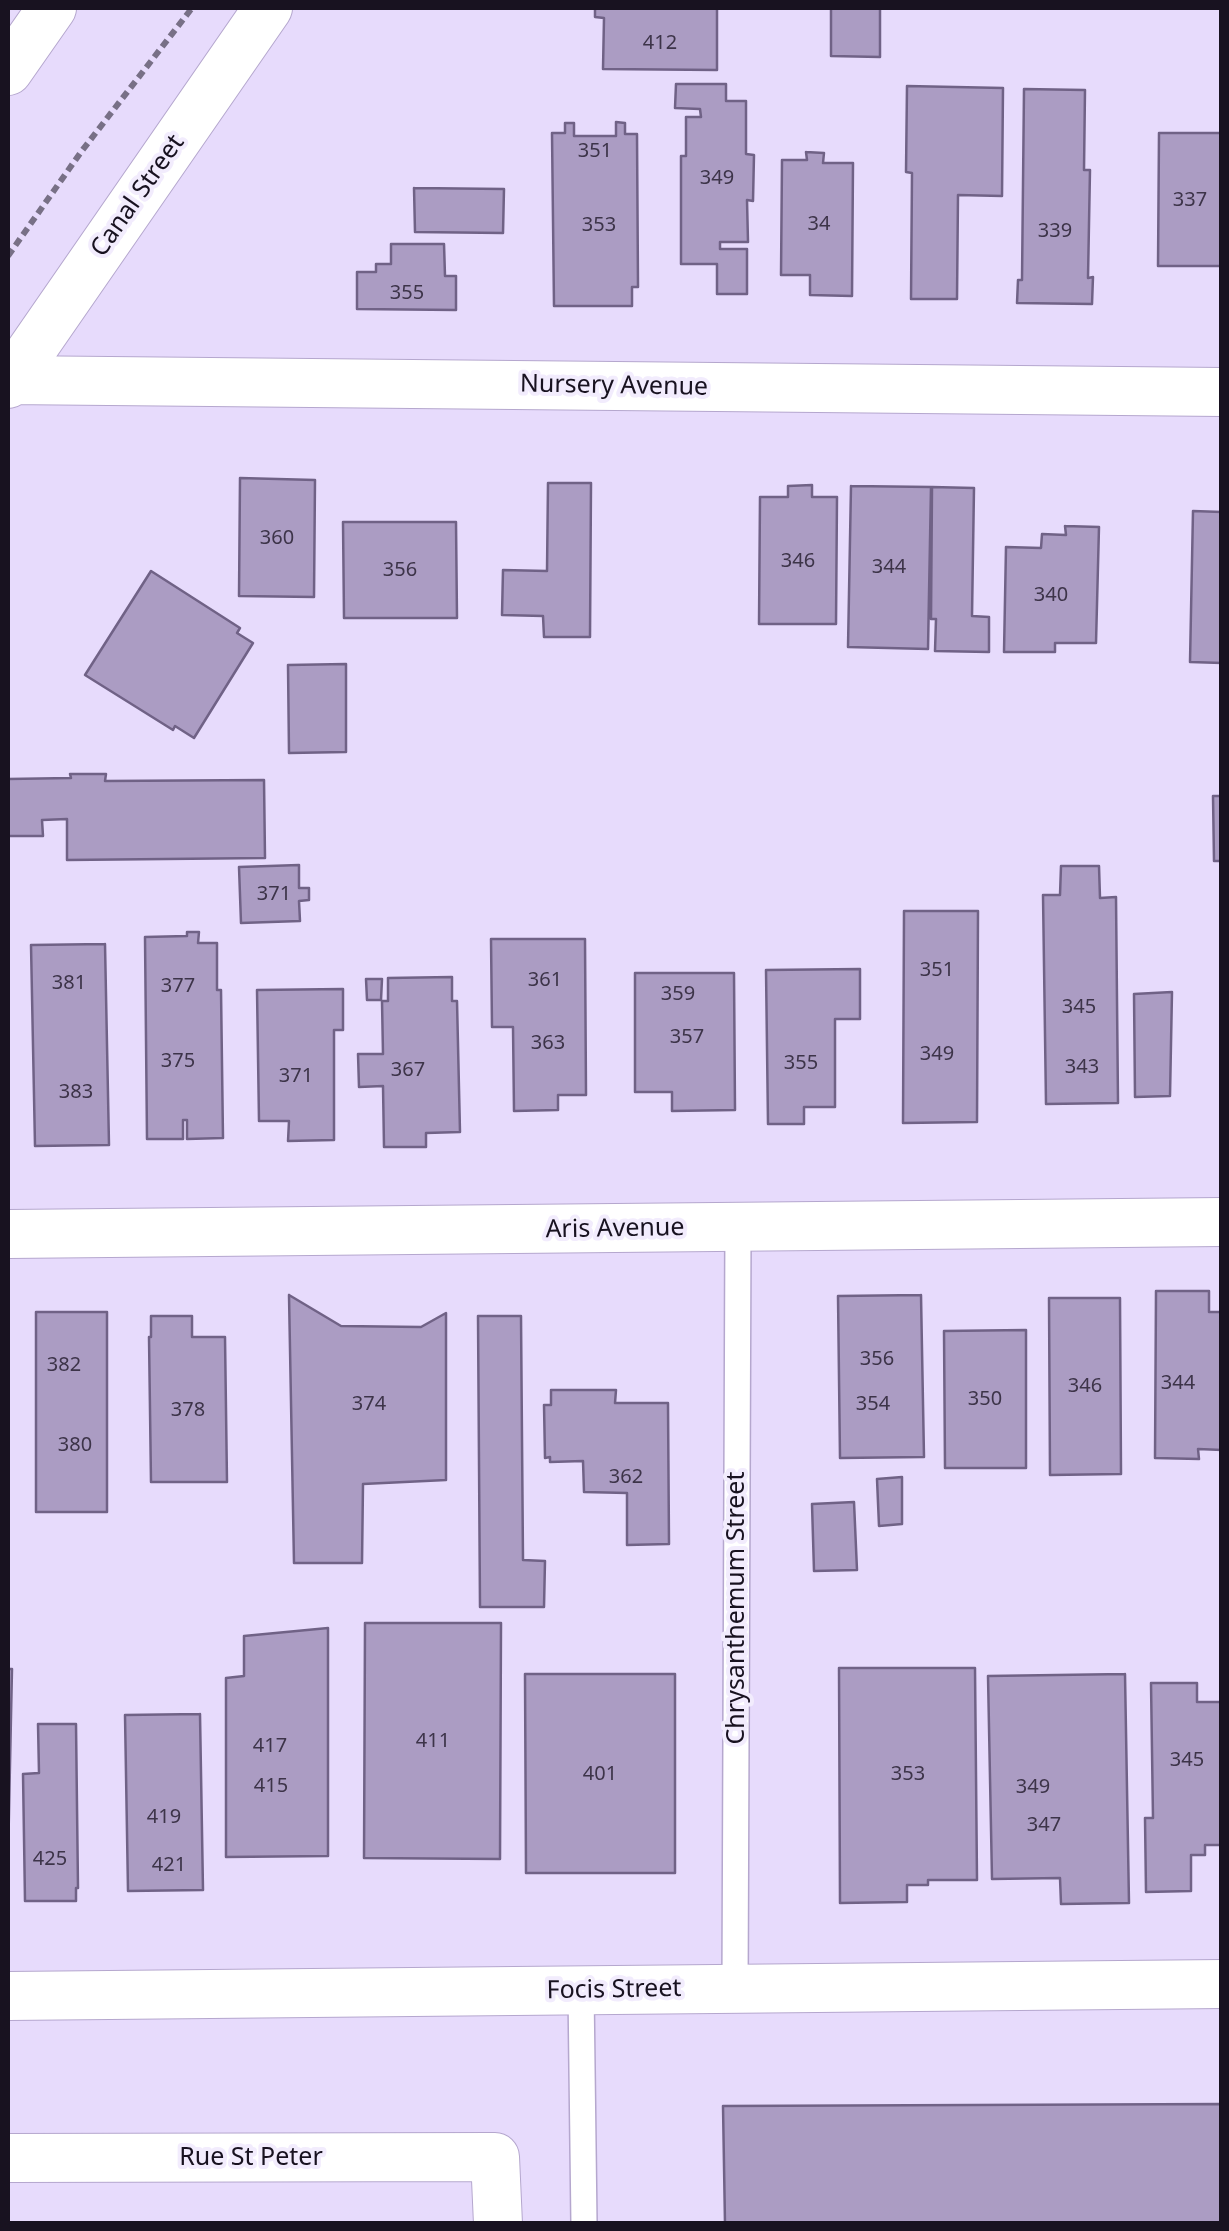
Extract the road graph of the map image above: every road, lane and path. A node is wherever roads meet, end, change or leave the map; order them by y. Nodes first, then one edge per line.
1 (52, 8) edge
2 (192, 8) edge
3 (268, 8) edge
4 (8, 70) edge
5 (8, 256) edge
6 (8, 381) edge
7 (1222, 392) edge
8 (1222, 1222) edge
9 (738, 1228) junction
10 (8, 1234) edge
11 (1222, 1984) edge
12 (736, 1989) junction
13 (581, 1990) junction
14 (8, 1996) edge
15 (8, 2158) edge
16 (498, 2224) edge
17 (584, 2224) edge

1 - 4 street
2 - 5 path
3 - 6 street, Canal Street
6 - 7 street, Nursery Avenue
8 - 9 street, Aris Avenue
9 - 10 street, Aris Avenue
9 - 12 lane, Chrysanthemum Street
11 - 12 street, Focis Street
12 - 13 street, Focis Street
13 - 14 street, Focis Street
13 - 17 lane
15 - 16 street, Rue St Peter

